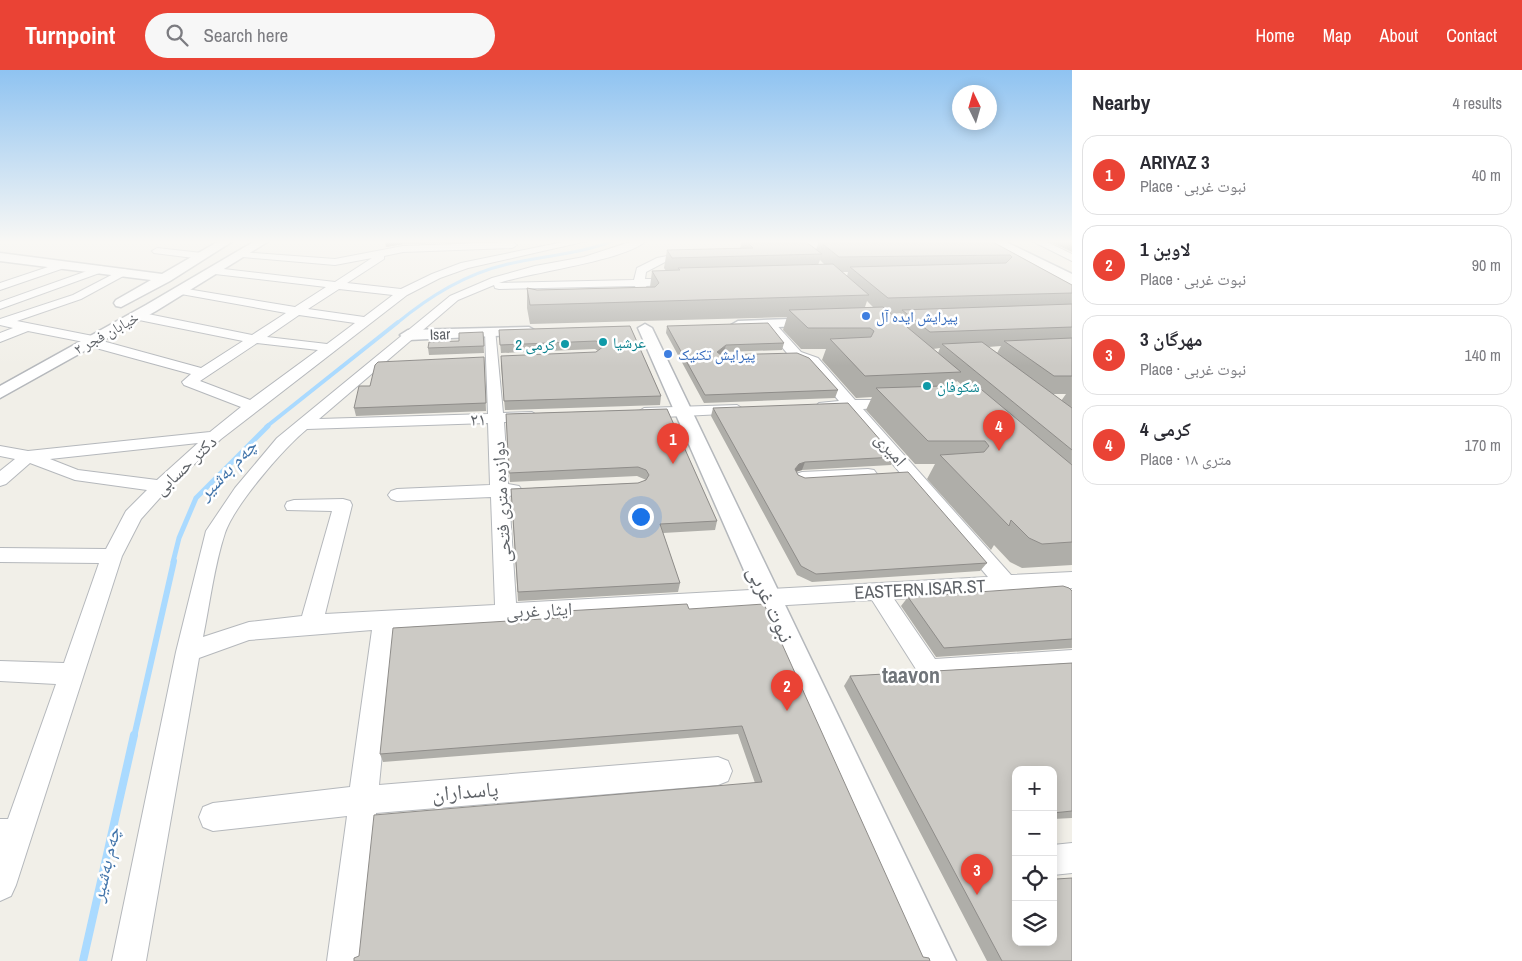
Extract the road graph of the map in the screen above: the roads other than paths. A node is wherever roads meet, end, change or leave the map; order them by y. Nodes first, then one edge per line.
1 (13, 283) edge
2 (64, 283) edge
3 (104, 283) edge
4 (157, 283) edge
5 (195, 283) edge
6 (310, 283) edge
7 (341, 283) edge
8 (423, 283) edge
9 (491, 283) edge
10 (639, 283) junction
11 (659, 283) edge
12 (1054, 283) edge
13 (336, 286) junction
14 (480, 286) junction
15 (0, 287) edge
16 (181, 291) junction
17 (1072, 292) edge
18 (403, 293) junction
19 (33, 294) junction
20 (61, 302) junction
21 (0, 306) edge
22 (151, 308) junction
23 (295, 311) junction
24 (138, 316) junction
25 (368, 320) junction
26 (643, 321) joint
27 (2, 322) edge
28 (828, 322) edge
29 (768, 324) junction
30 (721, 325) edge
31 (28, 326) junction
32 (539, 331) edge
33 (491, 332) junction
34 (408, 335) junction
35 (0, 338) edge
36 (252, 339) junction
37 (94, 340) junction
38 (331, 348) junction
39 (822, 354) dead end
40 (796, 355) junction
41 (778, 356) edge
42 (403, 362) edge
43 (373, 364) junction
44 (203, 373) junction
45 (0, 393) edge
46 (910, 402) edge
47 (852, 405) junction
48 (252, 406) junction
49 (813, 406) edge
50 (753, 409) edge
51 (683, 412) junction
52 (624, 414) edge
53 (546, 417) edge
54 (496, 419) junction
55 (303, 424) junction
56 (215, 436) junction
57 (0, 451) edge
58 (28, 456) junction
59 (919, 471) junction
60 (802, 478) edge
61 (0, 480) edge
62 (161, 486) junction
63 (529, 490) edge
64 (500, 491) junction
65 (397, 496) dead end
66 (294, 506) dead end
67 (0, 555) edge
68 (112, 556) junction
69 (1006, 584) junction
70 (1067, 586) edge
71 (878, 591) junction
72 (768, 596) junction
73 (506, 612) junction
74 (384, 620) junction
75 (311, 624) junction
76 (188, 652) junction
77 (1072, 660) edge
78 (0, 671) edge
79 (71, 674) junction
80 (718, 771) dead end
81 (363, 800) junction
82 (213, 816) dead end
83 (9, 834) edge
84 (1072, 858) edge
85 (1057, 860) edge
86 (0, 885) edge
87 (129, 961) edge
88 (344, 961) edge
89 (936, 961) edge

1 - 15 street
2 - 19 street
3 - 20 street
4 - 22 street
5 - 16 street, خیابان فجر ۲
6 - 13 street
7 - 13 street
8 - 18 street, دکتر حسابی
9 - 14 street
10 - 11 street
10 - 14 street
10 - 26 street
12 - 17 main road
13 - 18 street
13 - 23 street
14 - 34 street
16 - 22 street, خیابان فجر ۲
16 - 23 street
18 - 25 street, دکتر حسابی
19 - 20 street
19 - 21 street
20 - 27 street
22 - 24 street, خیابان فجر ۲
23 - 25 street
23 - 36 street
24 - 36 street
24 - 37 street, خیابان فجر ۲
25 - 38 street, دکتر حسابی
26 - 51 street, نبوت غربی
27 - 31 street
28 - 29 street
29 - 30 street
29 - 40 street, امیری
31 - 35 street
31 - 37 street
32 - 33 street, Isar
33 - 34 street, Isar
33 - 54 street, دوازده متری فتحی
34 - 43 street
36 - 38 street
36 - 44 street
37 - 44 street
37 - 45 street, خیابان فجر ۲
38 - 48 street, دکتر حسابی
39 - 40 street
40 - 41 street
40 - 47 street, امیری
42 - 43 street
43 - 55 street
44 - 48 street
46 - 47 street
47 - 49 street
47 - 59 street, امیری
48 - 56 street, دکتر حسابی
50 - 51 street
51 - 52 street
51 - 72 street, نبوت غربی
53 - 54 street, ۲۱
54 - 55 street, ۲۱
54 - 64 street, دوازده متری فتحی
55 - 76 street
56 - 58 street
56 - 62 street, دکتر حسابی
57 - 58 street
58 - 61 street
58 - 62 street
59 - 60 street
59 - 69 street, امیری
62 - 68 street, دکتر حسابی
63 - 64 street
64 - 65 street
64 - 73 street, دوازده متری فتحی
66 - 75 street
67 - 68 street
68 - 79 street, دکتر حسابی
69 - 70 street, EASTERN.ISAR.ST
69 - 71 street, EASTERN.ISAR.ST
71 - 72 street, EASTERN.ISAR.ST
71 - 77 street
72 - 73 street, ایثار غربی
72 - 89 street, نبوت غربی
73 - 74 street, ایثار غربی
74 - 75 street, ایثار غربی
74 - 81 street
75 - 76 street, ایثار غربی
76 - 87 street
78 - 79 street
79 - 83 street, دکتر حسابی
80 - 81 street, پاسداران
81 - 82 street, پاسداران
81 - 88 street
83 - 86 street, دکتر حسابی
84 - 85 street

